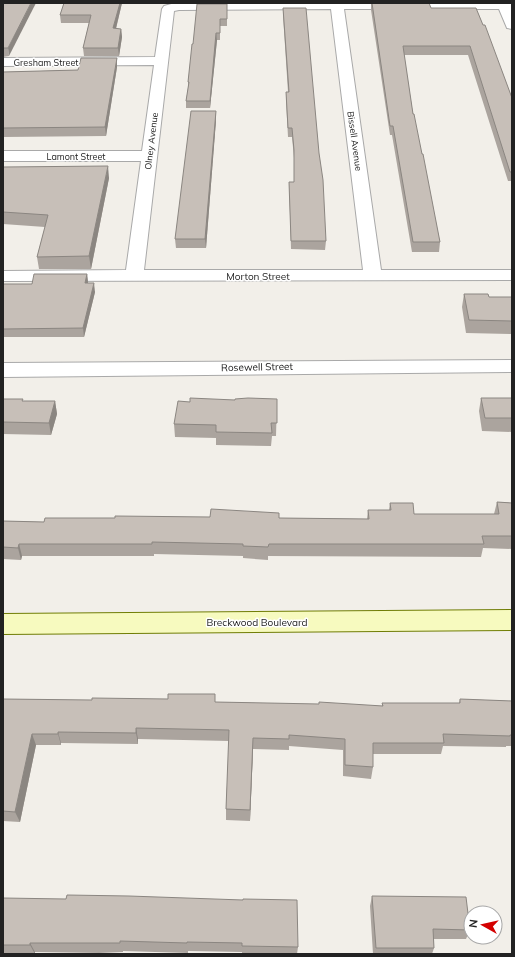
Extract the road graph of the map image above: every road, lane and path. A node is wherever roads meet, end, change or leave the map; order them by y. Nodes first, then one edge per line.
1 (337, 5) junction
2 (508, 5) edge
3 (512, 25) edge
4 (3, 62) edge
5 (161, 62) junction
6 (3, 156) edge
7 (149, 156) junction
8 (512, 275) edge
9 (3, 276) edge
10 (134, 276) junction
11 (373, 276) junction
12 (512, 366) edge
13 (3, 370) edge
14 (512, 620) edge
15 (3, 624) edge

1 - 2 street
1 - 5 street, Olney Avenue
1 - 11 street, Bissell Avenue
2 - 3 street
4 - 5 street, Gresham Street
5 - 7 street, Olney Avenue
6 - 7 street, Lamont Street
7 - 10 street, Olney Avenue
8 - 11 street, Morton Street
9 - 10 street, Morton Street
10 - 11 street, Morton Street
12 - 13 street, Rosewell Street
14 - 15 main road, Breckwood Boulevard

